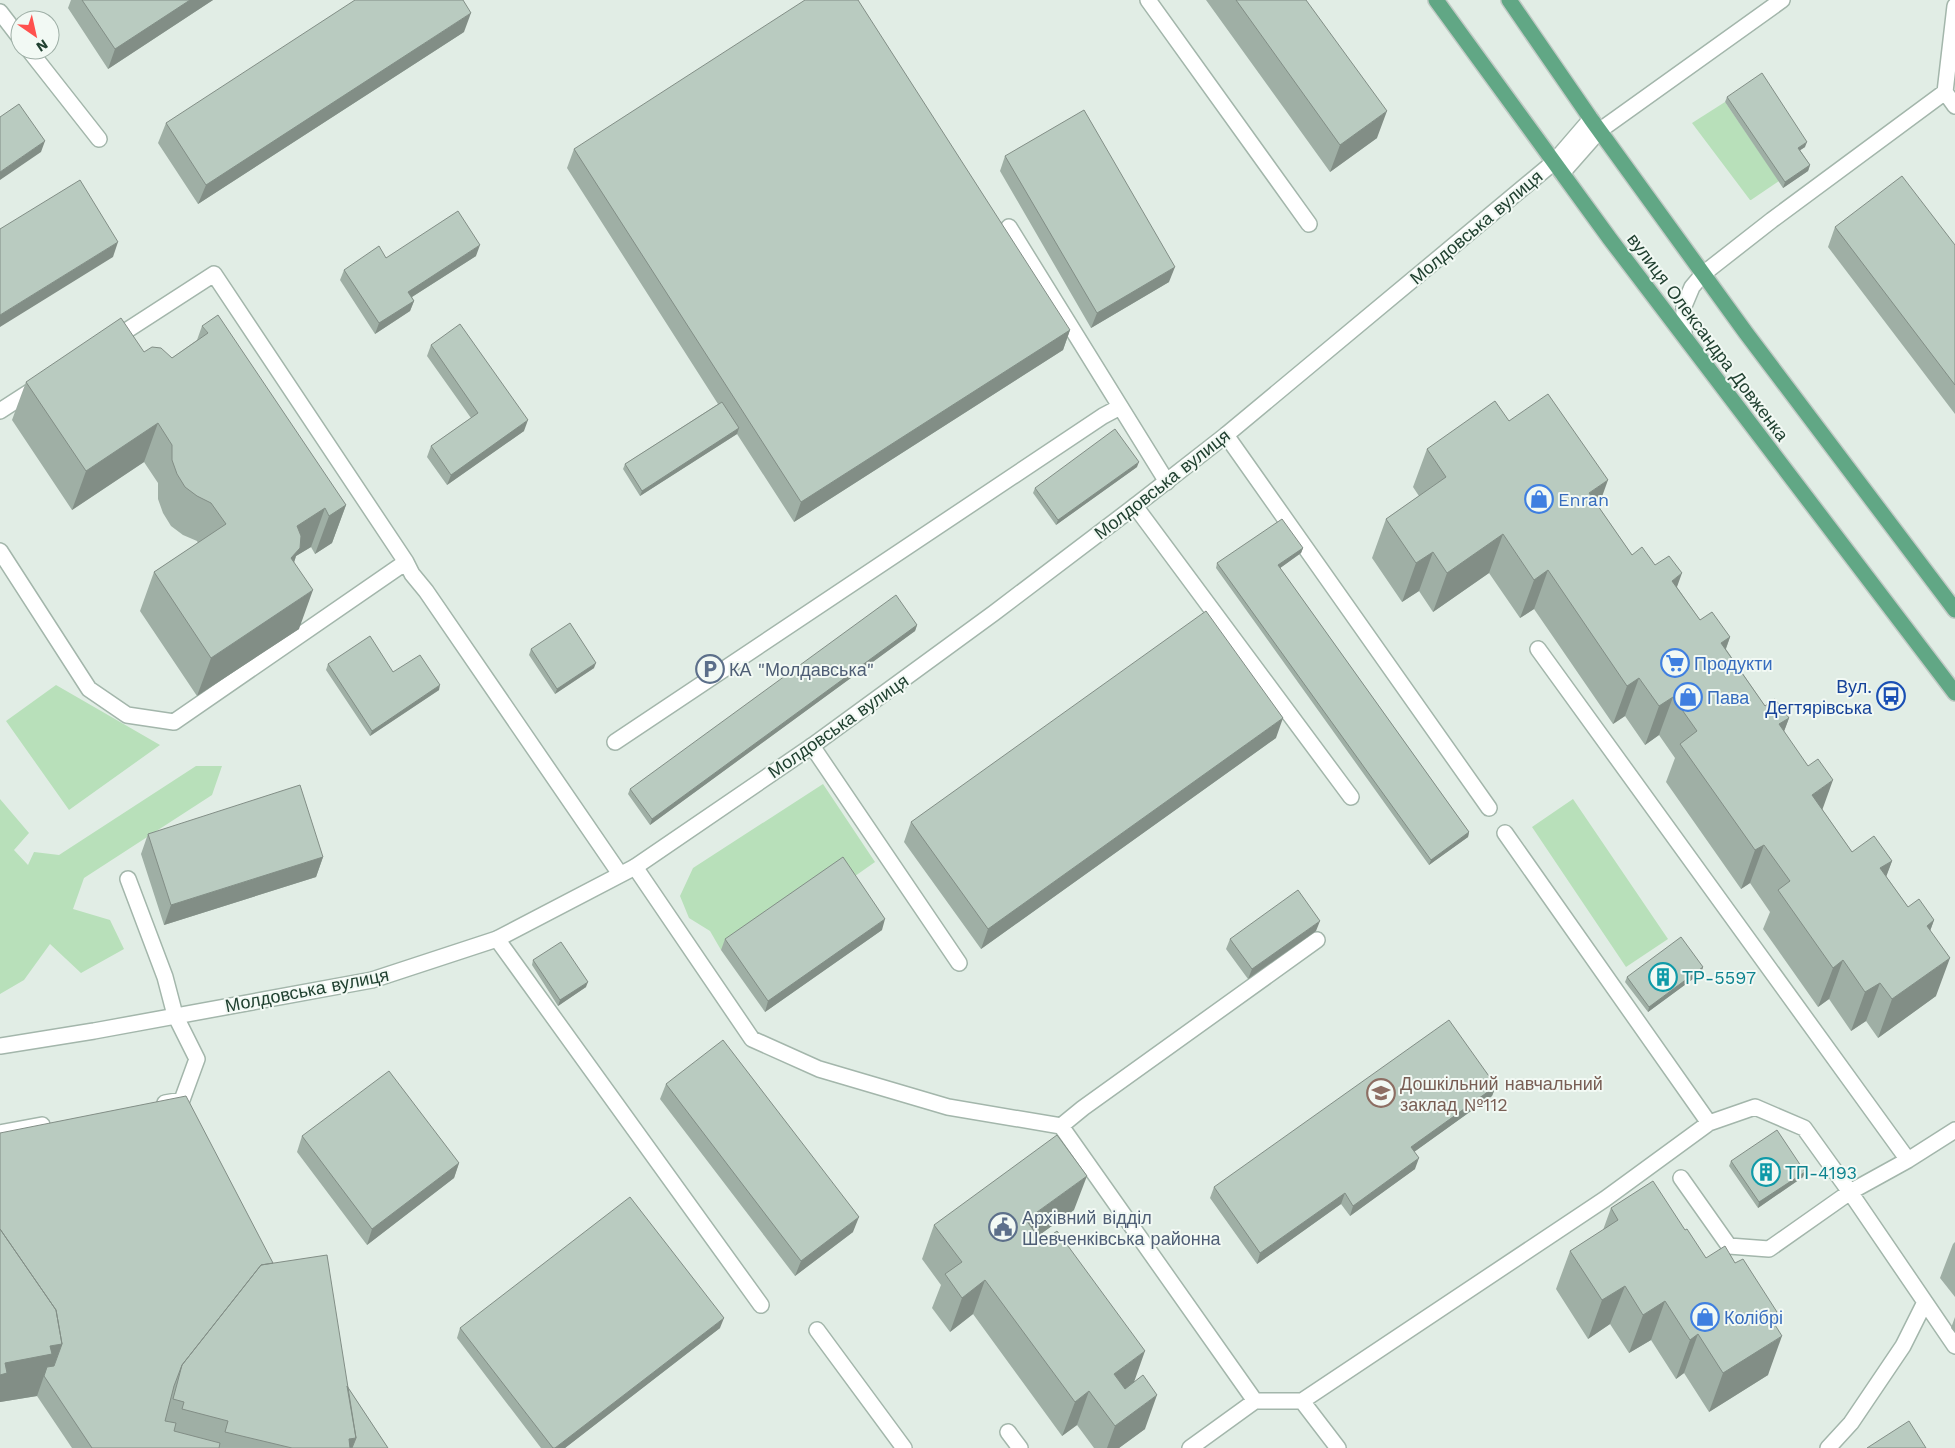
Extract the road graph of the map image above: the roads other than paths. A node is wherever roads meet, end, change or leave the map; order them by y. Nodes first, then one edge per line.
1 (1148, 0) edge
2 (1436, 0) edge
3 (1509, 0) edge
4 (1782, 0) edge
5 (1955, 6) edge
6 (0, 12) edge
7 (10, 25) edge
8 (37, 60) edge
9 (1945, 92) junction
10 (1955, 106) edge
11 (1595, 125) junction
12 (99, 139) dead end
13 (1558, 168) junction
14 (1309, 224) dead end
15 (1009, 228) dead end
16 (1703, 274) junction
17 (1684, 335) junction
18 (99, 348) edge
19 (49, 380) edge
20 (1120, 407) junction
21 (0, 411) edge
22 (1226, 435) junction
23 (1167, 482) junction
24 (1135, 506) junction
25 (0, 551) edge
26 (406, 562) junction
27 (1955, 610) edge
28 (1538, 649) dead end
29 (1955, 693) edge
30 (615, 742) dead end
31 (812, 746) junction
32 (1351, 797) dead end
33 (1488, 808) dead end
34 (1505, 834) dead end
35 (635, 867) junction
36 (620, 874) junction
37 (128, 879) dead end
38 (497, 939) junction
39 (1317, 940) edge
40 (959, 963) dead end
41 (175, 1015) junction
42 (0, 1046) edge
43 (153, 1105) edge
44 (57, 1122) edge
45 (1709, 1123) junction
46 (1061, 1126) junction
47 (1955, 1130) edge
48 (0, 1133) edge
49 (1908, 1160) junction
50 (1681, 1178) dead end
51 (1850, 1192) junction
52 (1925, 1302) junction
53 (761, 1305) dead end
54 (817, 1330) dead end
55 (1955, 1346) edge
56 (1254, 1401) junction
57 (1302, 1401) junction
58 (1008, 1432) dead end
59 (904, 1448) edge
60 (1020, 1448) edge
61 (1190, 1448) edge
62 (1338, 1448) edge
63 (1828, 1448) edge

1 - 14 street
2 - 13 main road, вулиця Олександра Довженка
3 - 11 main road, вулиця Олександра Довженка
4 - 11 street, Молдовська вулиця
5 - 9 street
6 - 7 street
8 - 12 street
9 - 10 street
9 - 16 street
11 - 13 street, Молдовська вулиця
11 - 16 main road, вулиця Олександра Довженка
13 - 17 main road, вулиця Олександра Довженка
13 - 22 street, Молдовська вулиця
15 - 20 street
16 - 17 street
16 - 27 main road, вулиця Олександра Довженка
17 - 29 main road, вулиця Олександра Довженка
18 - 26 street
19 - 21 street
20 - 23 street
20 - 30 street
22 - 23 street, Молдовська вулиця
22 - 33 street
23 - 24 street, Молдовська вулиця
24 - 31 street, Молдовська вулиця
24 - 32 street
25 - 26 street
26 - 36 street
28 - 49 street
31 - 35 street, Молдовська вулиця
31 - 40 street
34 - 45 street
35 - 36 street, Молдовська вулиця
35 - 46 street
36 - 38 street, Молдовська вулиця
37 - 41 street
38 - 41 street, Молдовська вулиця
38 - 53 street
39 - 46 street
41 - 42 street, Молдовська вулиця
41 - 43 street
44 - 48 street
45 - 51 street
45 - 57 street
46 - 56 street
47 - 49 street
49 - 51 street
50 - 51 street
51 - 52 street
52 - 55 street
52 - 63 street
54 - 59 street
56 - 57 street
56 - 61 street
57 - 62 street
58 - 60 street

